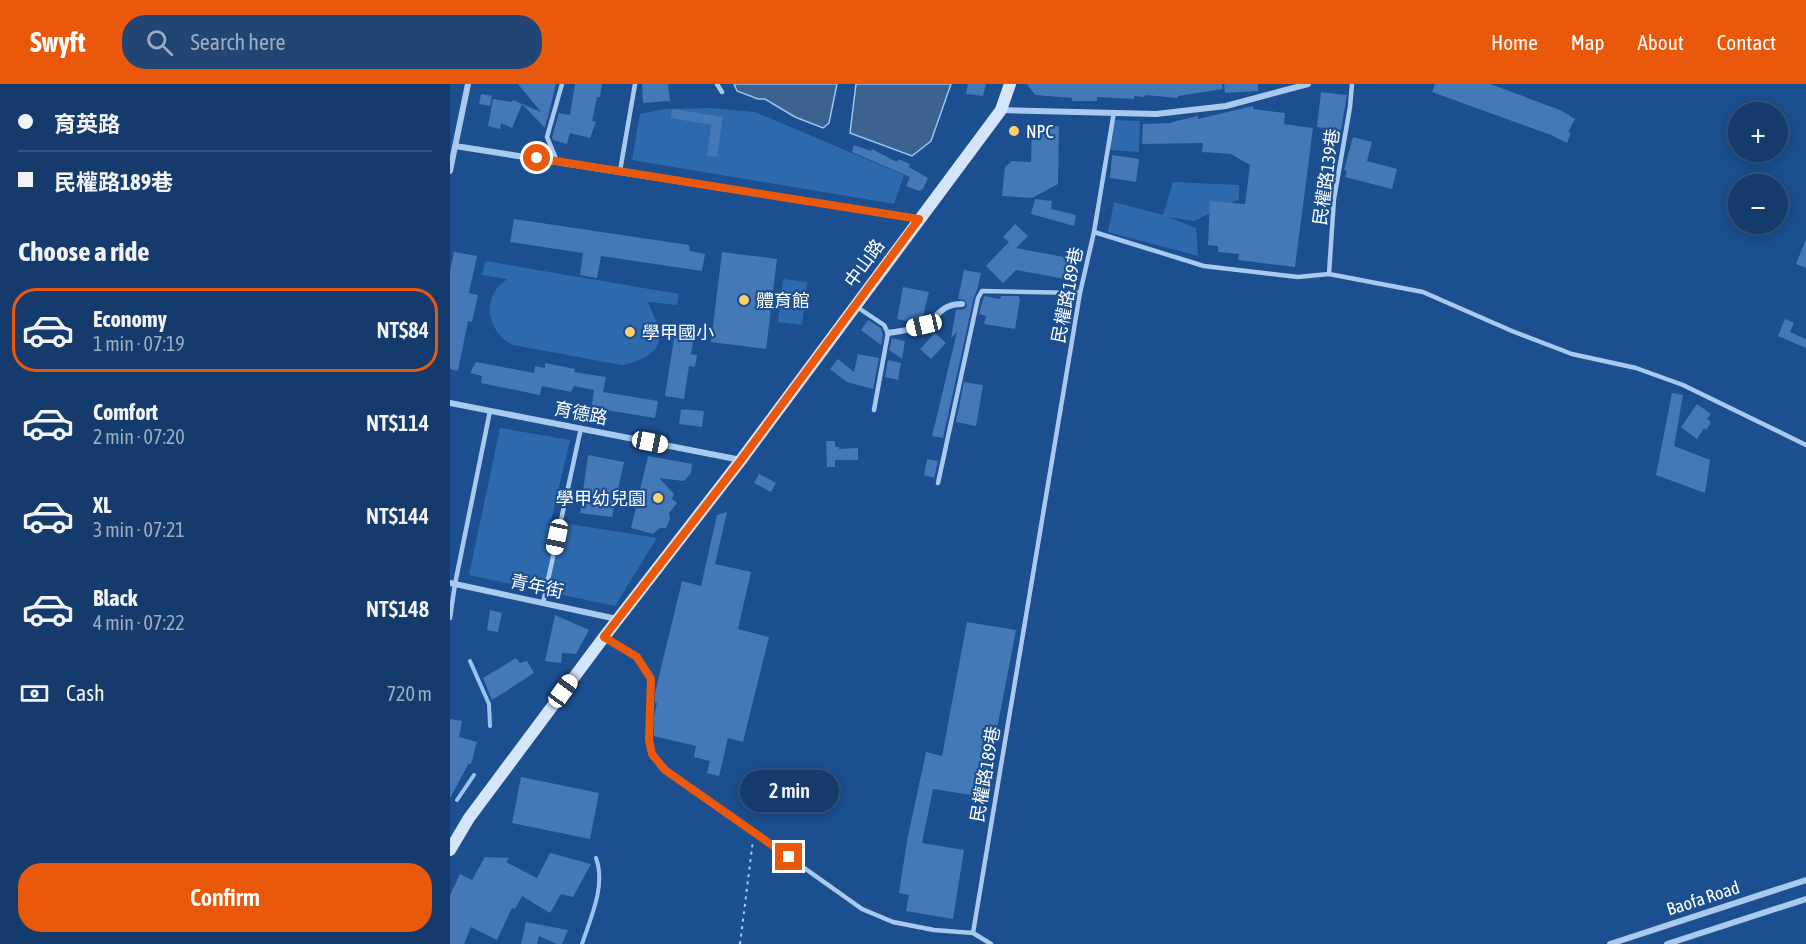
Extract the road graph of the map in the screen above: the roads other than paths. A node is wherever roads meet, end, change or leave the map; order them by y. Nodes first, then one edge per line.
1 (468, 84) edge
2 (562, 84) edge
3 (635, 84) edge
4 (717, 84) edge
5 (1010, 84) edge
6 (1308, 84) edge
7 (1352, 84) edge
8 (722, 92) dead end
9 (1002, 110) junction
10 (1114, 112) junction
11 (455, 146) junction
12 (557, 161) junction
13 (450, 171) edge
14 (620, 171) junction
15 (919, 219) junction
16 (1094, 232) junction
17 (1329, 274) junction
18 (1080, 293) junction
19 (962, 304) dead end
20 (855, 306) junction
21 (888, 333) junction
22 (450, 403) edge
23 (874, 410) dead end
24 (490, 411) junction
25 (581, 428) junction
26 (1806, 445) edge
27 (741, 460) junction
28 (938, 483) dead end
29 (452, 583) edge
30 (543, 603) junction
31 (450, 618) edge
32 (617, 619) junction
33 (604, 637) junction
34 (454, 834) edge
35 (450, 850) edge
36 (1806, 880) edge
37 (1806, 900) edge
38 (973, 933) junction
39 (991, 944) edge
40 (1610, 944) edge
41 (1667, 944) edge

1 - 11 street
2 - 12 lane
3 - 14 lane
4 - 8 lane
5 - 9 main road, 中山路
6 - 10 street
7 - 17 lane, 民權路139巷
9 - 10 street
9 - 15 main road, 中山路
10 - 16 lane, 民權路189巷
11 - 12 street
11 - 13 street
12 - 14 street
14 - 15 street
15 - 20 main road, 中山路
16 - 17 lane
16 - 18 lane, 民權路189巷
17 - 26 lane
18 - 28 lane
18 - 38 lane, 民權路189巷
19 - 21 street
20 - 21 lane
20 - 27 main road, 中山路
21 - 23 lane
22 - 24 street, 育德路
24 - 25 street, 育德路
24 - 29 lane
25 - 27 street, 育德路
25 - 30 lane
27 - 32 main road, 中山路
29 - 30 street, 青年街
29 - 31 lane
30 - 32 street, 青年街
32 - 33 main road, 中山路
33 - 34 main road, 中山路
33 - 38 lane
34 - 35 main road, 中山路
36 - 40 street, Baofa Road
37 - 41 street, Baofa Road
38 - 39 lane

